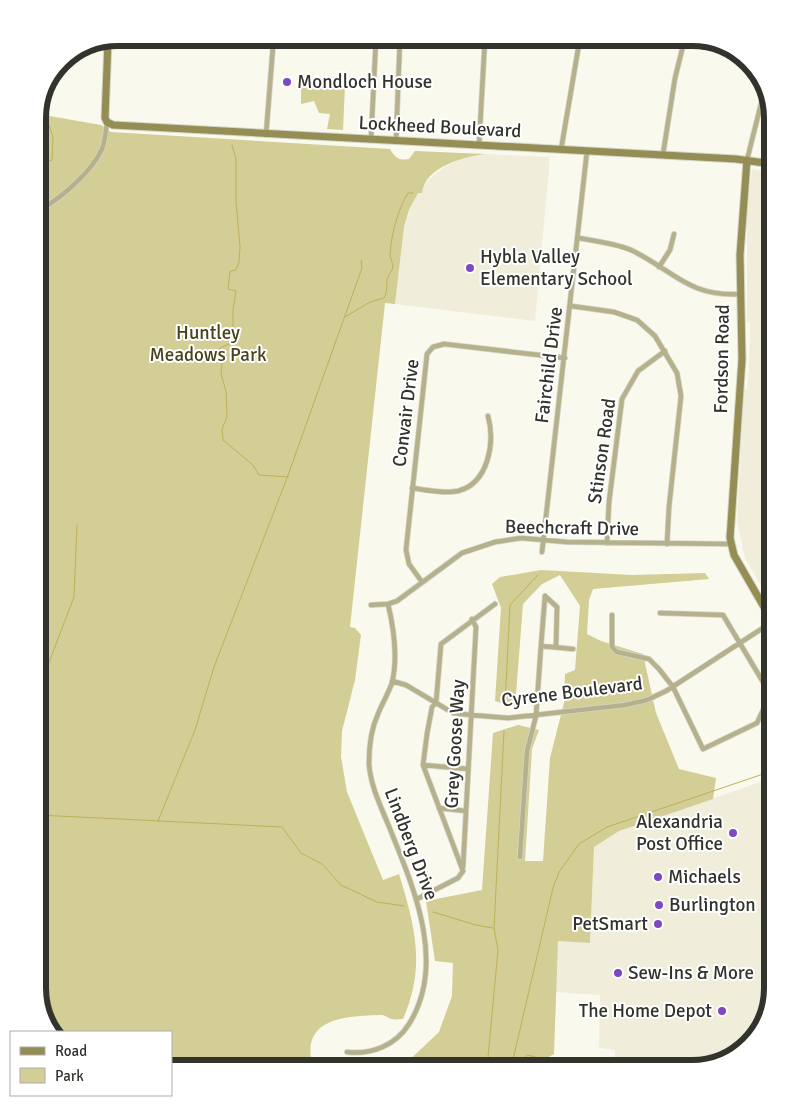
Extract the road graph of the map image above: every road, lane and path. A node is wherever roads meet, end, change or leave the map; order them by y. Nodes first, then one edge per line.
1 (273, 46) edge
2 (376, 46) edge
3 (400, 46) edge
4 (484, 46) edge
5 (579, 46) edge
6 (683, 46) edge
7 (108, 47) edge
8 (761, 100) edge
9 (107, 122) junction
10 (266, 135) junction
11 (371, 139) junction
12 (396, 140) junction
13 (478, 145) junction
14 (561, 150) junction
15 (587, 151) junction
16 (663, 154) junction
17 (747, 160) junction
18 (764, 163) edge
19 (46, 205) edge
20 (674, 234) dead end
21 (578, 238) junction
22 (659, 267) junction
23 (740, 294) junction
24 (571, 306) junction
25 (665, 351) junction
26 (565, 358) junction
27 (488, 416) dead end
28 (412, 488) junction
29 (544, 540) junction
30 (607, 543) junction
31 (668, 544) junction
32 (731, 544) junction
33 (542, 552) dead end
34 (422, 582) junction
35 (388, 604) junction
36 (495, 604) dead end
37 (371, 605) dead end
38 (764, 608) edge
39 (660, 613) dead end
40 (612, 615) dead end
41 (472, 620) junction
42 (764, 627) edge
43 (740, 643) junction
44 (541, 646) junction
45 (556, 647) junction
46 (573, 648) dead end
47 (392, 681) junction
48 (764, 684) edge
49 (673, 687) junction
50 (436, 703) junction
51 (764, 708) edge
52 (471, 715) junction
53 (536, 716) junction
54 (423, 766) junction
55 (468, 769) junction
56 (439, 808) junction
57 (466, 811) junction
58 (520, 857) dead end
59 (463, 871) junction
60 (417, 899) junction
61 (347, 1052) dead end

1 - 10 street
2 - 11 street
3 - 12 street
4 - 13 street
5 - 14 street
6 - 16 street
7 - 9 street
8 - 17 street, Fordson Road
9 - 10 street, Lockheed Boulevard
9 - 19 street
10 - 11 street, Lockheed Boulevard
11 - 12 street, Lockheed Boulevard
12 - 13 street, Lockheed Boulevard
13 - 14 street, Lockheed Boulevard
14 - 15 street, Lockheed Boulevard
15 - 16 street, Lockheed Boulevard
15 - 21 street, Fairchild Drive
16 - 17 street, Lockheed Boulevard
17 - 18 street, Lockheed Boulevard
17 - 23 street, Fordson Road
20 - 22 street
21 - 22 street
21 - 24 street, Fairchild Drive
22 - 23 street
23 - 32 street, Fordson Road
24 - 25 street
24 - 26 street, Fairchild Drive
25 - 30 street, Stinson Road
25 - 31 street
26 - 28 street, Convair Drive
26 - 29 street, Fairchild Drive
27 - 28 street
28 - 34 street, Convair Drive
29 - 30 street, Beechcraft Drive
29 - 33 street, Fairchild Drive
29 - 34 street, Beechcraft Drive
30 - 31 street, Beechcraft Drive
31 - 32 street, Beechcraft Drive
32 - 38 street, Fordson Road
34 - 35 street, Beechcraft Drive
35 - 37 street, Beechcraft Drive
35 - 47 street, Lindberg Drive
36 - 41 street
39 - 43 street
40 - 49 street
41 - 50 street
41 - 52 street, Grey Goose Way
42 - 43 street, Cyrene Boulevard
43 - 48 street
43 - 49 street, Cyrene Boulevard
44 - 45 street
44 - 45 street
44 - 53 street
45 - 46 street
47 - 50 street, Cyrene Boulevard
47 - 60 street, Lindberg Drive
49 - 51 street
49 - 53 street, Cyrene Boulevard
50 - 52 street, Cyrene Boulevard
50 - 54 street
52 - 53 street, Cyrene Boulevard
52 - 55 street, Grey Goose Way
53 - 58 street
54 - 55 street
54 - 56 street
55 - 57 street, Grey Goose Way
56 - 57 street
56 - 59 street
57 - 59 street, Grey Goose Way
59 - 60 street
60 - 61 street, Lindberg Drive

